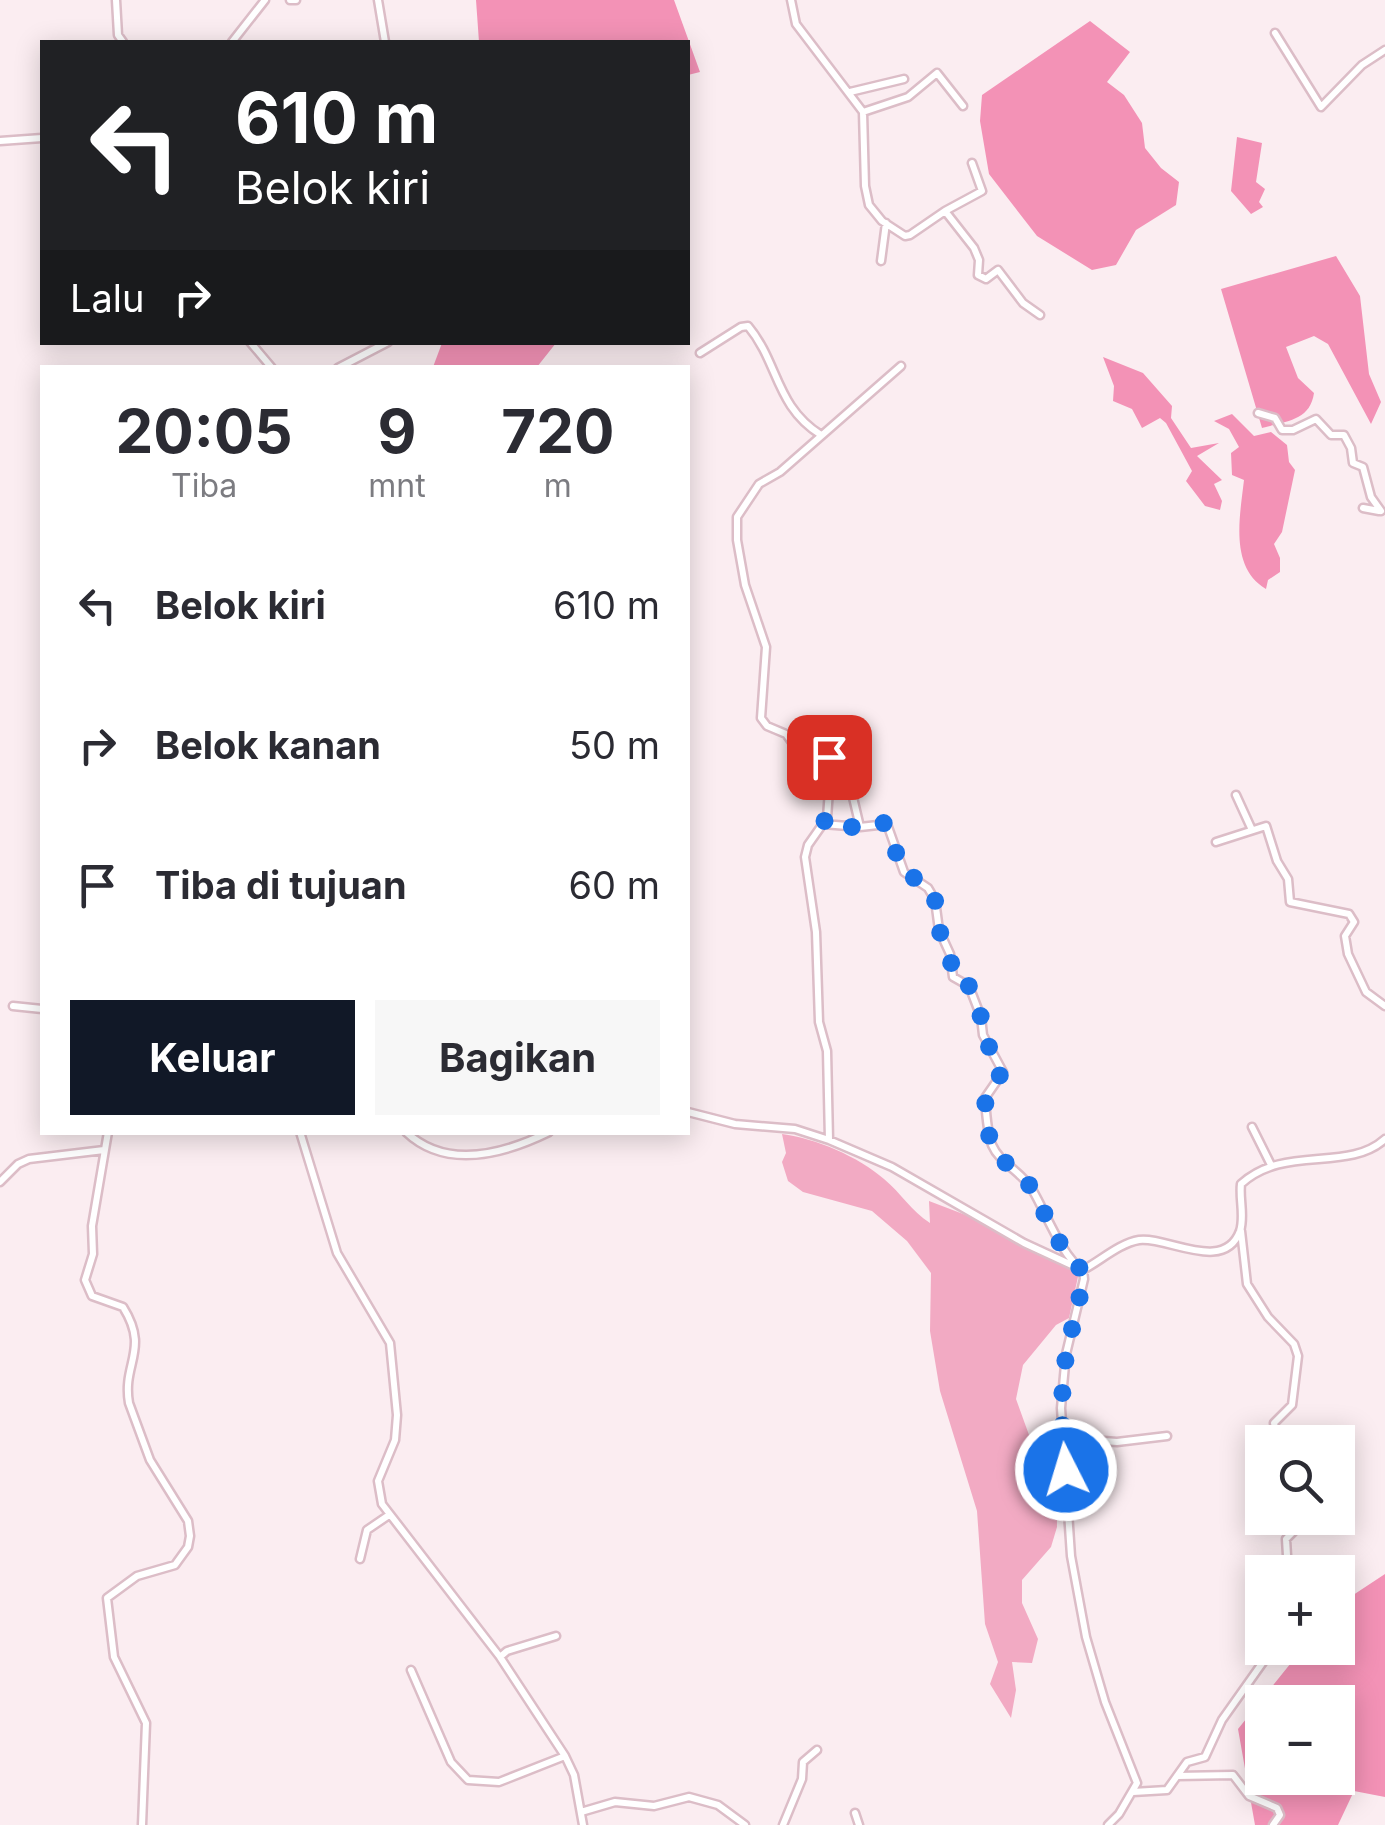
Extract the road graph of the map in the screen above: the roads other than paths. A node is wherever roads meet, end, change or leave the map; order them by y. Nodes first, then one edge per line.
1 (116, 0) edge
2 (265, 0) edge
3 (378, 0) edge
4 (791, 0) edge
5 (1275, 33) dead end
6 (122, 40) edge
7 (234, 40) edge
8 (386, 40) edge
9 (1385, 50) edge
10 (904, 79) dead end
11 (850, 92) junction
12 (963, 106) dead end
13 (862, 112) junction
14 (40, 138) edge
15 (0, 140) edge
16 (972, 162) dead end
17 (945, 211) junction
18 (886, 223) junction
19 (881, 261) dead end
20 (1040, 315) dead end
21 (253, 345) edge
22 (382, 345) edge
23 (700, 353) dead end
24 (269, 365) edge
25 (344, 365) edge
26 (900, 366) dead end
27 (1258, 413) dead end
28 (821, 435) junction
29 (1363, 508) dead end
30 (1383, 512) edge
31 (815, 757) junction
32 (1236, 795) dead end
33 (823, 824) junction
34 (860, 827) junction
35 (1252, 830) junction
36 (1216, 842) dead end
37 (13, 1006) dead end
38 (1385, 1006) edge
39 (40, 1009) edge
40 (690, 1113) edge
41 (1252, 1127) dead end
42 (107, 1135) edge
43 (301, 1135) edge
44 (410, 1135) edge
45 (542, 1135) edge
46 (1385, 1139) edge
47 (829, 1140) junction
48 (104, 1150) junction
49 (1271, 1164) junction
50 (0, 1182) edge
51 (1240, 1230) junction
52 (1080, 1268) junction
53 (1274, 1425) edge
54 (1167, 1436) dead end
55 (1063, 1438) junction
56 (388, 1515) junction
57 (360, 1559) dead end
58 (556, 1636) dead end
59 (500, 1656) junction
60 (1261, 1665) edge
61 (411, 1670) dead end
62 (817, 1750) dead end
63 (565, 1756) junction
64 (1176, 1776) junction
65 (1133, 1792) junction
66 (581, 1812) junction
67 (856, 1812) dead end
68 (142, 1825) edge
69 (583, 1825) edge
70 (744, 1825) edge
71 (784, 1825) edge
72 (859, 1825) edge
73 (1108, 1825) edge
74 (1274, 1825) edge

1 - 6 street
2 - 7 street
3 - 8 street
4 - 11 street
5 - 9 street
10 - 11 street
11 - 13 street
12 - 13 street
13 - 18 street
14 - 15 street
16 - 17 street
17 - 18 street
17 - 20 street
18 - 19 street
21 - 24 street
22 - 25 street
23 - 28 street
26 - 28 street
27 - 30 street
28 - 31 street
29 - 30 street
31 - 33 street
31 - 34 street
32 - 35 street
33 - 34 street
33 - 47 street
34 - 52 street
35 - 36 street
35 - 38 street
37 - 39 street
40 - 47 street
41 - 49 street
42 - 48 street
43 - 56 street
44 - 45 street
46 - 49 street
47 - 52 street
48 - 50 street
48 - 68 street
49 - 51 street
51 - 52 street
51 - 53 street
52 - 55 street
54 - 55 street
55 - 65 street
56 - 57 street
56 - 59 street
58 - 59 street
59 - 63 street
60 - 64 street
61 - 63 street
62 - 71 street
63 - 66 street
64 - 65 street
64 - 74 street
65 - 73 street
66 - 69 street
66 - 70 street
67 - 72 street

